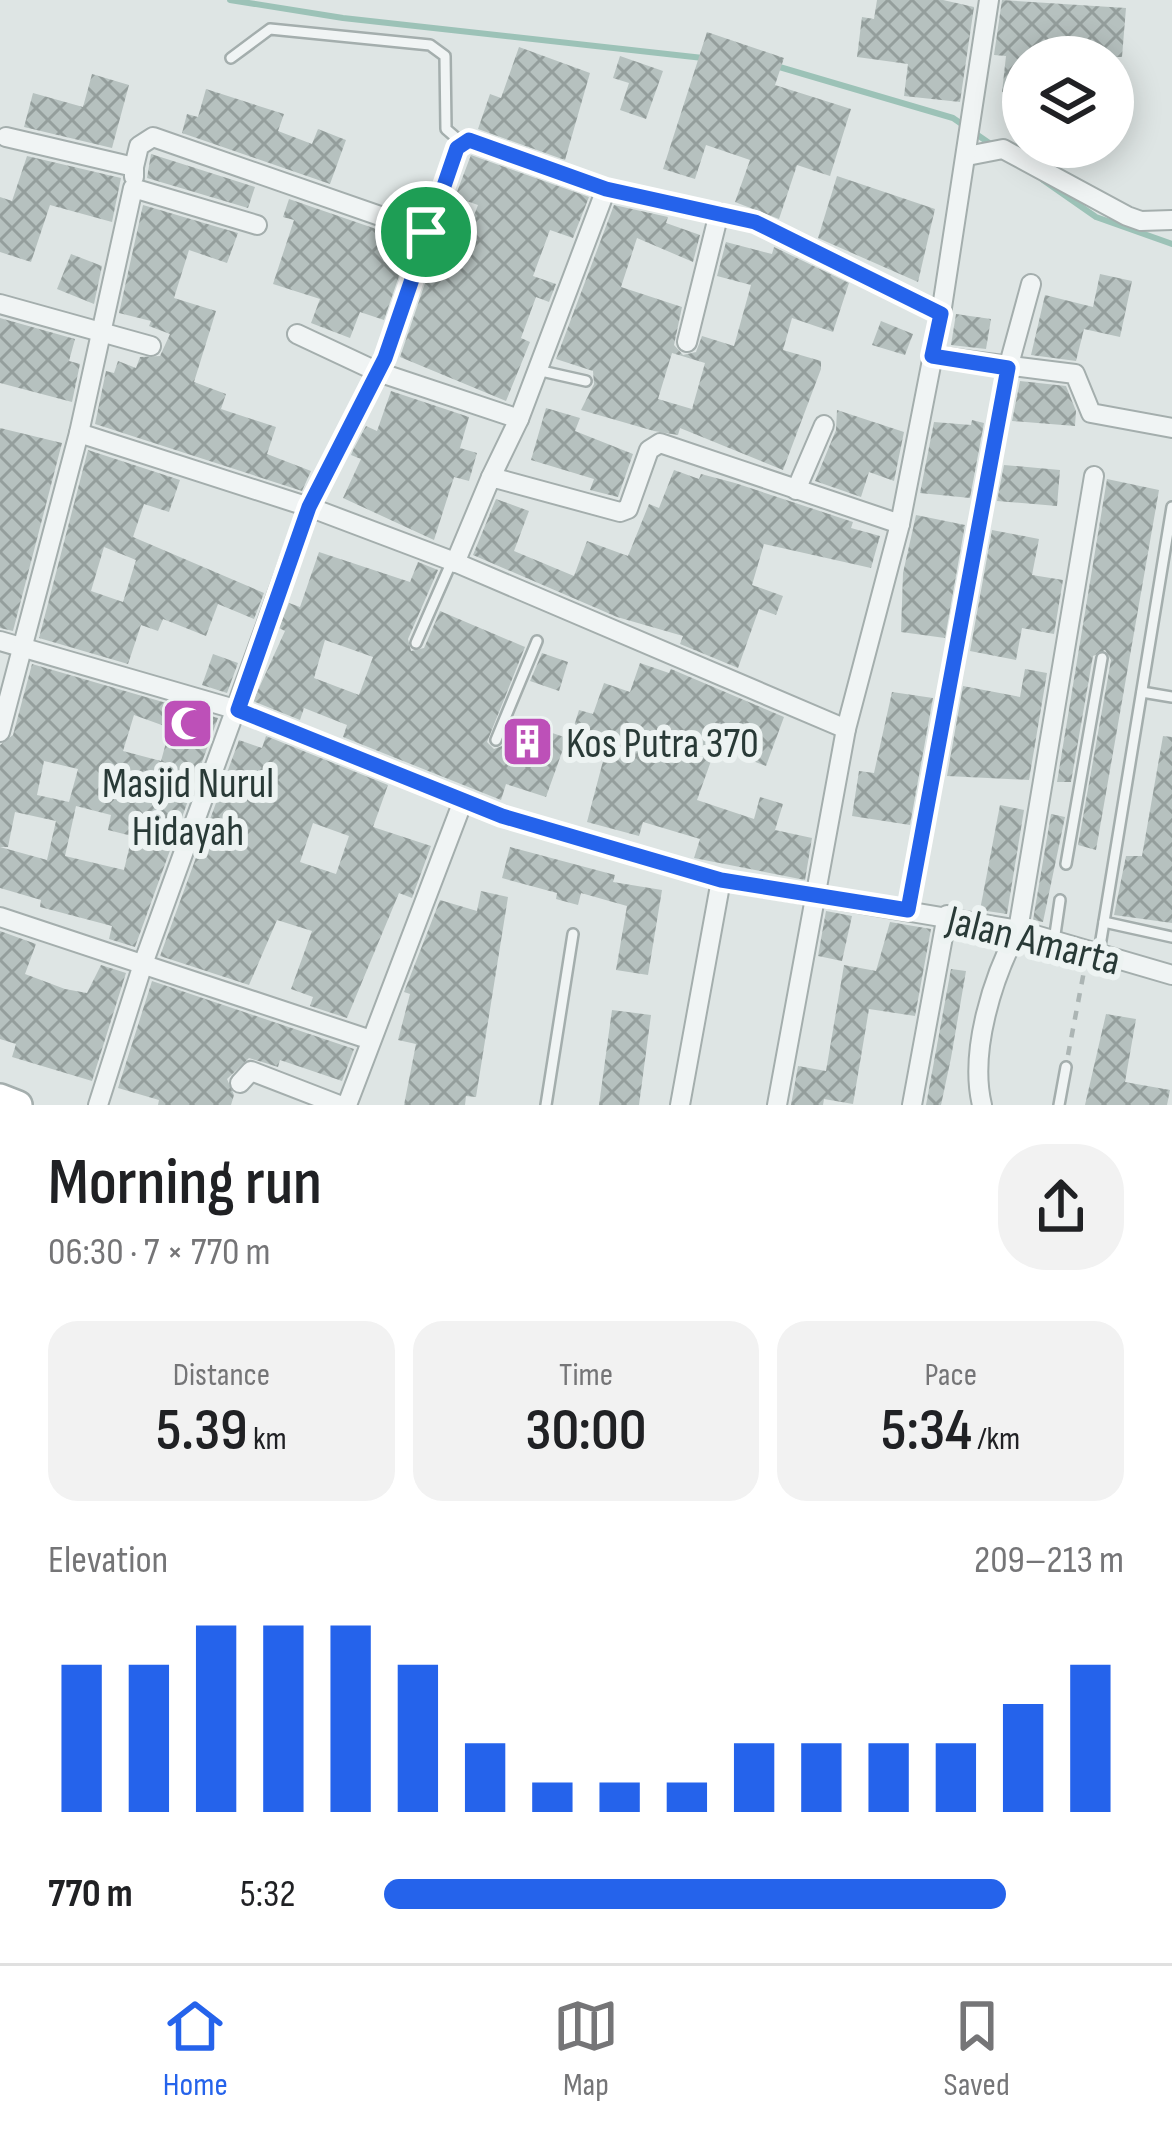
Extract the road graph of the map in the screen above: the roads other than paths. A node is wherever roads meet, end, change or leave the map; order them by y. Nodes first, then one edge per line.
1 (989, 0) edge
2 (231, 58) dead end
3 (6, 137) dead end
4 (461, 142) junction
5 (968, 146) junction
6 (134, 167) junction
7 (133, 188) junction
8 (606, 189) junction
9 (719, 213) junction
10 (1172, 220) edge
11 (257, 225) dead end
12 (426, 232) junction
13 (1031, 284) dead end
14 (0, 304) edge
15 (941, 314) junction
16 (103, 330) junction
17 (297, 334) dead end
18 (687, 342) dead end
19 (152, 346) dead end
20 (932, 356) junction
21 (1008, 368) junction
22 (537, 370) junction
23 (378, 372) junction
24 (586, 381) dead end
25 (519, 419) junction
26 (824, 425) dead end
27 (1172, 428) edge
28 (79, 433) junction
29 (1094, 476) dead end
30 (491, 477) junction
31 (796, 490) junction
32 (1172, 506) edge
33 (309, 507) junction
34 (900, 524) junction
35 (453, 562) junction
36 (0, 640) edge
37 (536, 640) dead end
38 (416, 643) dead end
39 (21, 644) junction
40 (1102, 658) dead end
41 (1142, 692) junction
42 (1172, 697) edge
43 (238, 710) junction
44 (846, 729) junction
45 (0, 732) edge
46 (496, 740) dead end
47 (463, 801) junction
48 (1066, 864) dead end
49 (721, 880) junction
50 (813, 895) junction
51 (1060, 901) dead end
52 (908, 910) junction
53 (0, 916) edge
54 (947, 916) junction
55 (1104, 922) junction
56 (1018, 930) junction
57 (573, 934) dead end
58 (1172, 937) edge
59 (1054, 941) junction
60 (1099, 952) junction
61 (143, 964) junction
62 (1172, 975) edge
63 (370, 1040) junction
64 (1066, 1067) road end
65 (240, 1083) dead end
66 (0, 1098) edge
67 (18, 1105) edge
68 (98, 1105) edge
69 (343, 1105) edge
70 (546, 1105) edge
71 (680, 1105) edge
72 (777, 1105) edge
73 (912, 1105) edge
74 (982, 1105) edge
75 (1059, 1105) edge

1 - 5 street
2 - 4 lane
3 - 6 street
4 - 8 street
4 - 12 street
5 - 10 street
5 - 15 street
6 - 7 street
6 - 12 street
7 - 11 street
7 - 16 street
8 - 9 street
8 - 22 street
9 - 15 street
9 - 18 street
12 - 23 street
13 - 21 street
14 - 16 street
15 - 20 street
16 - 19 street
16 - 28 street
17 - 23 street
20 - 21 street
20 - 34 street
21 - 27 street
21 - 52 street
22 - 24 lane
22 - 25 street
23 - 25 street
23 - 33 street
25 - 30 street
26 - 31 street
28 - 33 street
28 - 39 street
29 - 56 street
30 - 31 street
30 - 35 street
31 - 34 street
32 - 41 lane
33 - 35 street
33 - 43 street
34 - 44 street
35 - 38 lane
35 - 44 street
36 - 39 street, Jalan Amarta
37 - 46 lane
39 - 43 street, Jalan Amarta
39 - 45 street
40 - 48 lane
41 - 42 lane
41 - 55 lane
43 - 47 street, Jalan Amarta
43 - 61 street
44 - 50 street
47 - 49 street, Jalan Amarta
47 - 63 street
49 - 50 street, Jalan Amarta
49 - 71 street
50 - 52 street, Jalan Amarta
50 - 72 street
51 - 59 lane
52 - 54 street, Jalan Amarta
53 - 61 street
54 - 56 street, Jalan Amarta
54 - 73 street
55 - 58 lane
55 - 60 lane
56 - 59 street, Jalan Amarta
56 - 74 street
57 - 70 lane
59 - 60 street, Jalan Amarta
60 - 62 street, Jalan Amarta
61 - 63 street
61 - 68 street
63 - 69 street
64 - 75 lane
65 - 69 street
66 - 67 main road

